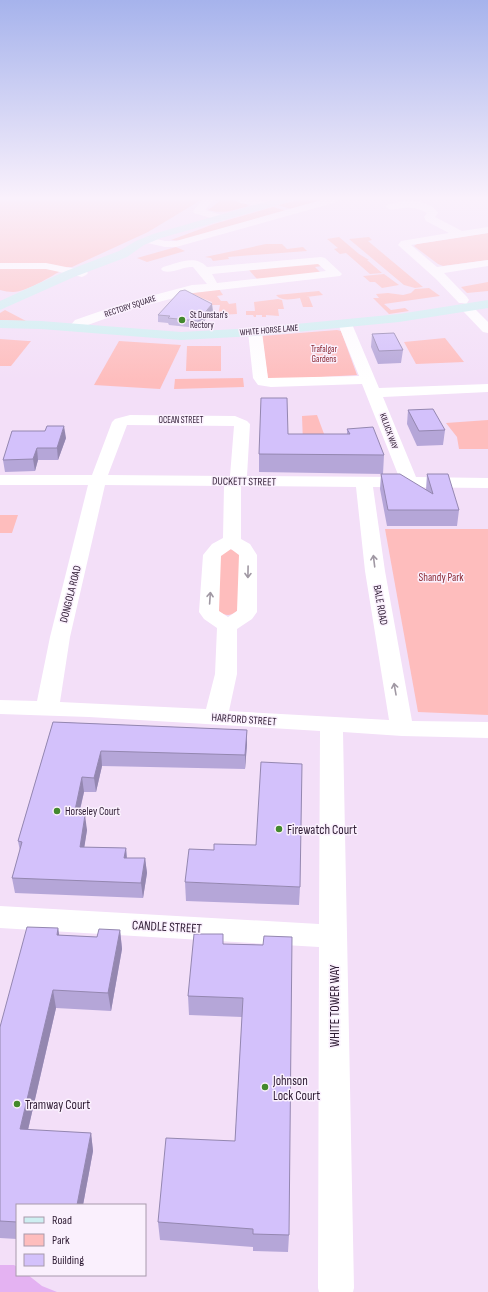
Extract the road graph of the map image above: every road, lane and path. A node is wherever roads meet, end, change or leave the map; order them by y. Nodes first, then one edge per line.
1 (119, 260) edge
2 (319, 260) edge
3 (322, 260) edge
4 (422, 260) edge
5 (488, 263) edge
6 (0, 266) edge
7 (168, 269) dead end
8 (204, 271) junction
9 (73, 272) junction
10 (436, 272) junction
11 (215, 286) junction
12 (464, 303) junction
13 (488, 304) edge
14 (0, 306) edge
15 (0, 324) edge
16 (345, 324) junction
17 (75, 328) junction
18 (488, 329) edge
19 (255, 332) junction
20 (371, 386) junction
21 (488, 388) edge
22 (122, 421) joint
23 (0, 480) edge
24 (98, 480) junction
25 (236, 481) junction
26 (364, 482) junction
27 (410, 483) junction
28 (488, 483) edge
29 (232, 540) junction
30 (227, 628) junction
31 (0, 707) edge
32 (47, 709) junction
33 (216, 717) junction
34 (331, 724) junction
35 (402, 728) junction
36 (488, 730) edge
37 (0, 917) edge
38 (333, 936) junction
39 (336, 1288) dead end

1 - 9 street
2 - 8 street, RECTORY SQUARE
3 - 11 street, RECTORY SQUARE
4 - 10 street
5 - 10 street
6 - 9 street
7 - 8 street
8 - 11 street
9 - 14 street
10 - 12 street
11 - 17 street, RECTORY SQUARE
12 - 13 street, WHITE HORSE LANE
12 - 16 street, WHITE HORSE LANE
12 - 18 street
15 - 17 street, WHITE HORSE LANE
16 - 19 street, WHITE HORSE LANE
16 - 20 street
17 - 19 street, WHITE HORSE LANE
19 - 20 street
20 - 21 street
20 - 27 street, KILLICK WAY
22 - 24 street, DONGOLA ROAD
22 - 25 street, OCEAN STREET
23 - 24 street, DUCKETT STREET
24 - 25 street, DUCKETT STREET
24 - 32 street, DONGOLA ROAD
25 - 26 street, DUCKETT STREET
25 - 29 street
26 - 27 street, DUCKETT STREET
35 -> 26 street, BALE ROAD
27 - 28 street, DUCKETT STREET
29 -> 30 street
30 -> 29 street
30 - 33 street
31 - 32 street, HARFORD STREET
32 - 33 street, HARFORD STREET
33 - 34 street, HARFORD STREET
34 - 35 street, HARFORD STREET
34 - 38 street, WHITE TOWER WAY
35 - 36 street, HARFORD STREET
37 - 38 street, CANDLE STREET
38 - 39 street, WHITE TOWER WAY

